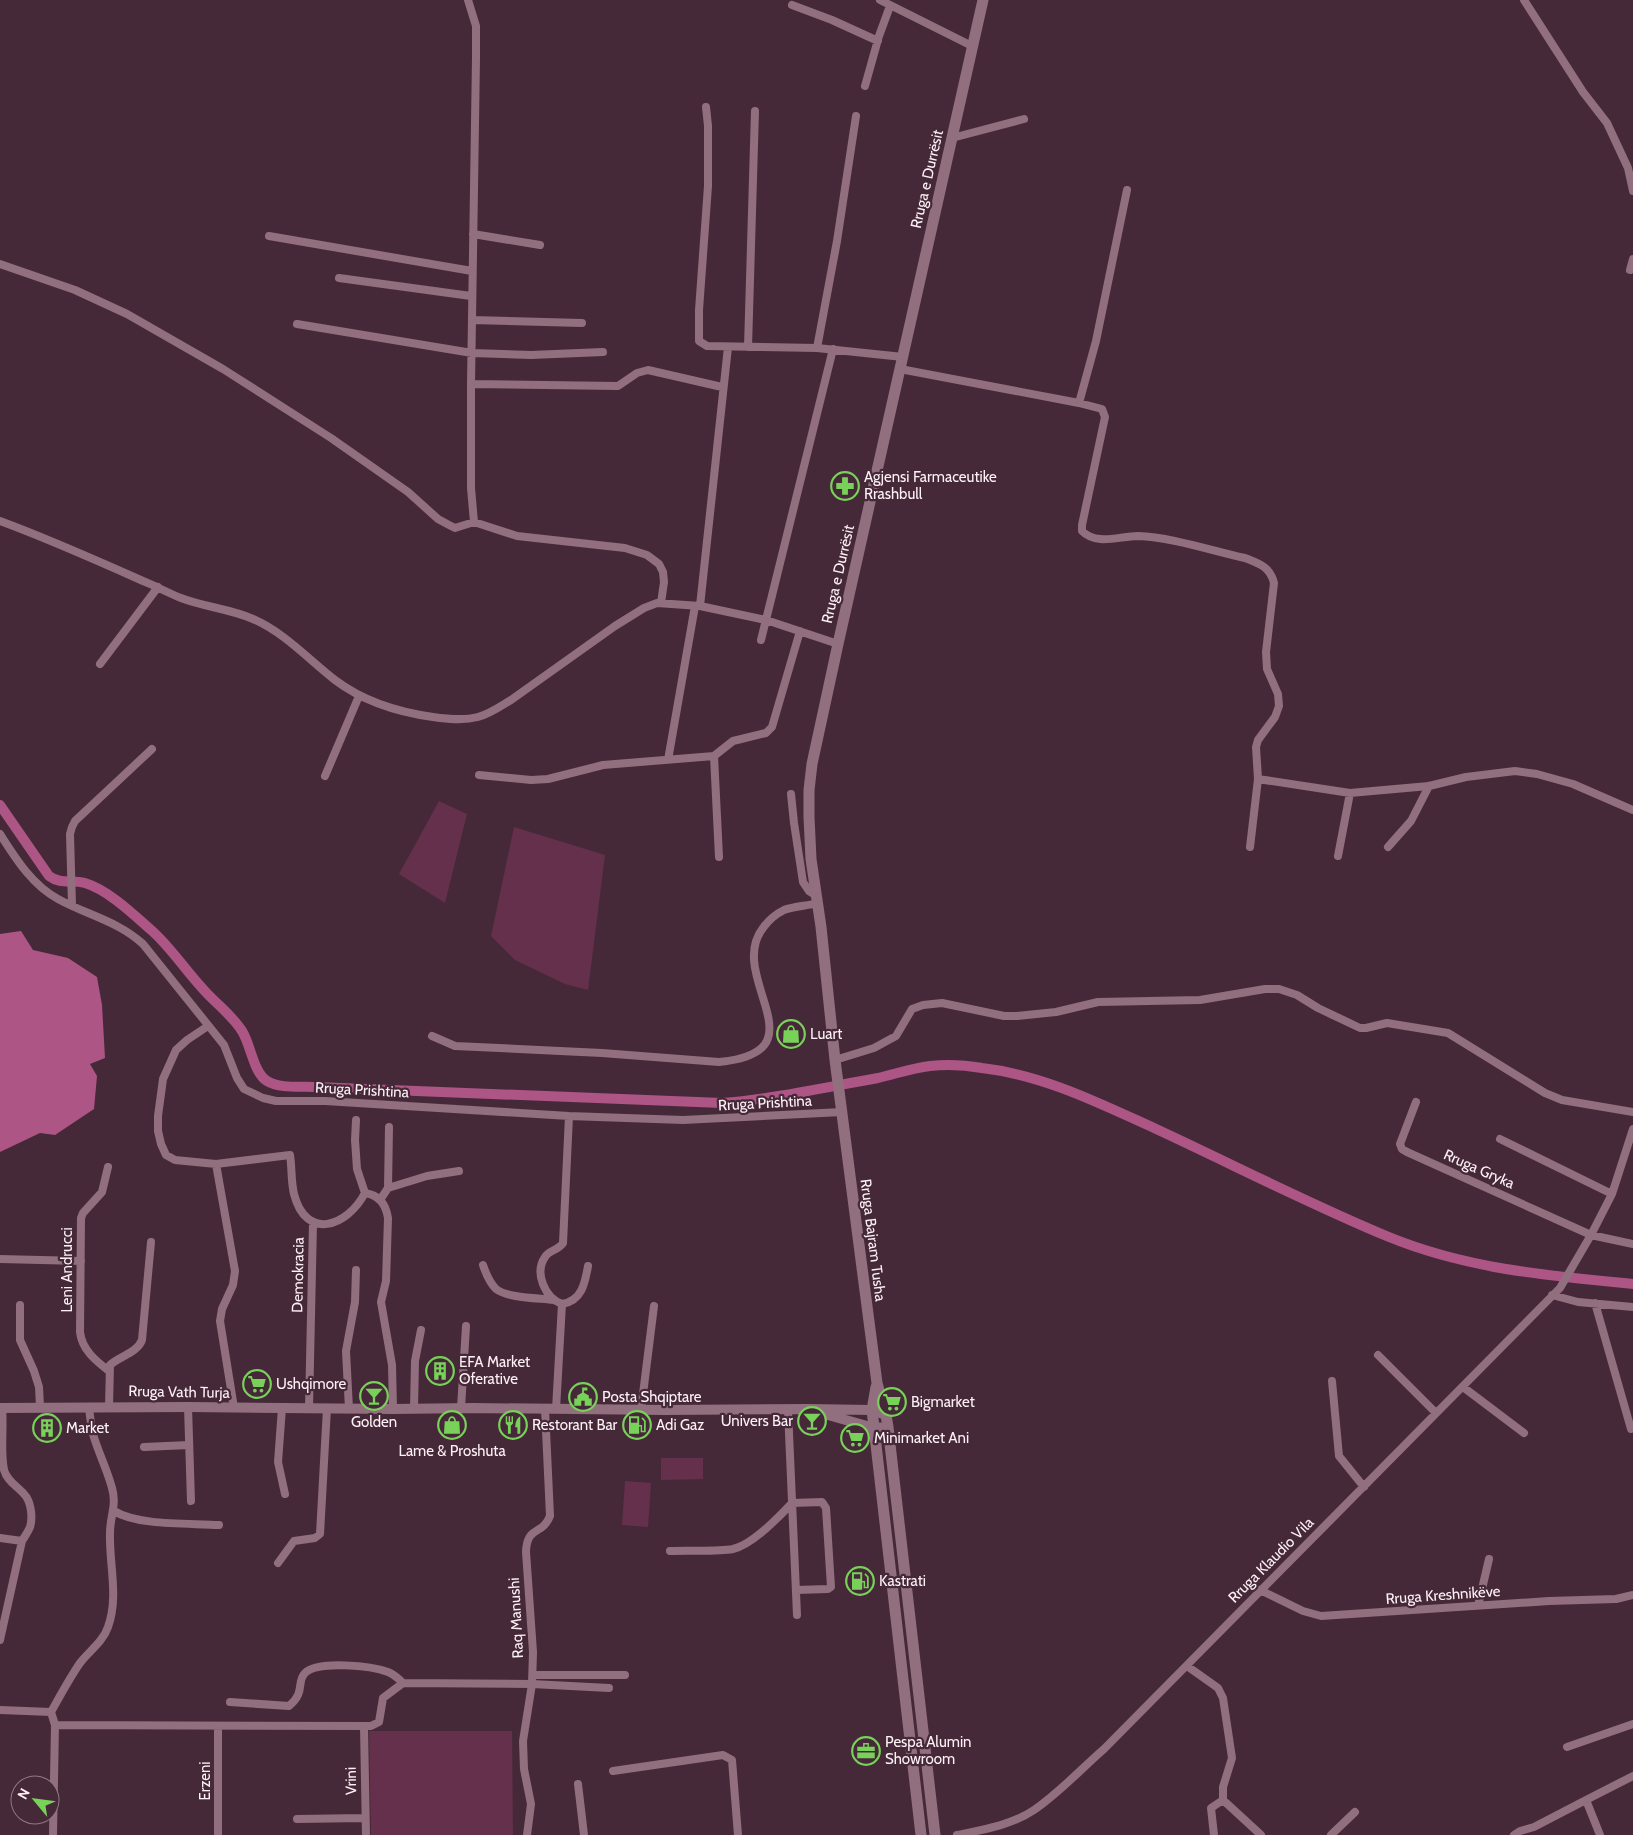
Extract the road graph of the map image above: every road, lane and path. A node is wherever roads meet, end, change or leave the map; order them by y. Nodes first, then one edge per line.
1 (468, 0) edge
2 (880, 0) edge
3 (982, 0) edge
4 (1524, 0) edge
5 (792, 5) dead end
6 (890, 6) junction
7 (878, 41) junction
8 (972, 46) junction
9 (865, 86) dead end
10 (706, 107) dead end
11 (755, 111) dead end
12 (856, 116) dead end
13 (1024, 119) dead end
14 (952, 138) junction
15 (1127, 190) dead end
16 (1633, 191) edge
17 (473, 234) junction
18 (269, 236) dead end
19 (540, 245) dead end
20 (1633, 259) edge
21 (0, 264) edge
22 (1630, 270) dead end
23 (472, 271) junction
24 (339, 278) dead end
25 (471, 296) junction
26 (472, 320) junction
27 (582, 323) dead end
28 (297, 324) dead end
29 (728, 347) junction
30 (748, 347) junction
31 (816, 348) junction
32 (833, 349) junction
33 (603, 352) dead end
34 (472, 353) junction
35 (903, 357) junction
36 (900, 369) junction
37 (471, 384) junction
38 (722, 387) junction
39 (1079, 402) junction
40 (0, 521) edge
41 (474, 522) junction
42 (158, 587) junction
43 (661, 602) junction
44 (697, 606) junction
45 (766, 620) junction
46 (800, 631) junction
47 (761, 640) dead end
48 (838, 644) junction
49 (100, 664) dead end
50 (359, 696) junction
51 (152, 749) dead end
52 (714, 756) junction
53 (668, 760) junction
54 (479, 775) dead end
55 (325, 776) dead end
56 (1258, 780) junction
57 (1429, 786) junction
58 (1350, 793) junction
59 (791, 794) dead end
60 (1633, 810) edge
61 (0, 834) edge
62 (1250, 847) dead end
63 (1388, 847) dead end
64 (1338, 856) dead end
65 (719, 857) dead end
66 (817, 900) junction
67 (72, 906) junction
68 (208, 1026) junction
69 (432, 1036) dead end
70 (836, 1062) junction
71 (1416, 1102) dead end
72 (841, 1107) junction
73 (1633, 1112) edge
74 (569, 1116) junction
75 (356, 1120) dead end
76 (389, 1126) dead end
77 (1633, 1129) edge
78 (1500, 1139) dead end
79 (216, 1164) junction
80 (108, 1167) dead end
81 (459, 1171) dead end
82 (388, 1188) junction
83 (365, 1193) junction
84 (1612, 1194) junction
85 (380, 1200) junction
86 (313, 1223) junction
87 (1591, 1235) junction
88 (151, 1242) dead end
89 (1633, 1244) edge
90 (0, 1259) edge
91 (81, 1260) junction
92 (483, 1265) dead end
93 (588, 1266) dead end
94 (356, 1270) dead end
95 (1552, 1295) junction
96 (554, 1300) junction
97 (1595, 1303) junction
98 (562, 1304) junction
99 (20, 1305) dead end
100 (654, 1306) dead end
101 (1633, 1307) edge
102 (466, 1326) dead end
103 (421, 1330) dead end
104 (1378, 1355) dead end
105 (109, 1371) junction
106 (1332, 1380) dead end
107 (877, 1382) junction
108 (1463, 1387) junction
109 (40, 1407) junction
110 (109, 1407) junction
111 (188, 1407) junction
112 (1, 1408) edge
113 (89, 1408) junction
114 (234, 1408) junction
115 (282, 1408) junction
116 (309, 1408) junction
117 (327, 1408) junction
118 (349, 1408) junction
119 (461, 1408) junction
120 (393, 1409) junction
121 (414, 1409) junction
122 (545, 1409) junction
123 (556, 1409) junction
124 (808, 1409) junction
125 (641, 1410) junction
126 (788, 1410) junction
127 (872, 1410) junction
128 (1436, 1413) junction
129 (887, 1421) junction
130 (874, 1428) junction
131 (1631, 1429) dead end
132 (1524, 1433) dead end
133 (189, 1445) junction
134 (144, 1447) dead end
135 (1364, 1487) junction
136 (285, 1494) dead end
137 (191, 1501) dead end
138 (792, 1503) junction
139 (114, 1511) junction
140 (219, 1525) dead end
141 (0, 1538) edge
142 (22, 1541) junction
143 (670, 1551) dead end
144 (1489, 1559) dead end
145 (278, 1563) dead end
146 (796, 1590) junction
147 (1260, 1590) junction
148 (1633, 1595) edge
149 (1478, 1606) junction
150 (798, 1615) dead end
151 (0, 1640) edge
152 (1187, 1666) junction
153 (533, 1675) junction
154 (625, 1675) dead end
155 (404, 1683) junction
156 (532, 1684) junction
157 (609, 1688) dead end
158 (230, 1702) dead end
159 (0, 1710) edge
160 (51, 1712) junction
161 (1633, 1724) edge
162 (56, 1725) junction
163 (218, 1726) junction
164 (364, 1726) junction
165 (1567, 1747) dead end
166 (614, 1771) dead end
167 (1633, 1776) edge
168 (578, 1784) dead end
169 (1223, 1800) junction
170 (1586, 1800) junction
171 (1355, 1812) dead end
172 (297, 1818) dead end
173 (365, 1818) junction
174 (53, 1835) edge
175 (218, 1835) edge
176 (366, 1835) edge
177 (527, 1835) edge
178 (584, 1835) edge
179 (738, 1835) edge
180 (921, 1835) edge
181 (935, 1835) edge
182 (957, 1835) edge
183 (1214, 1835) edge
184 (1261, 1835) edge
185 (1331, 1835) edge
186 (1514, 1835) edge
187 (1600, 1835) edge

1 - 17 street
2 - 6 street
3 - 8 main road, Rruga e Durrësit
4 - 16 street
5 - 7 street
6 - 7 street
6 - 8 street
7 - 9 street
8 - 14 main road, Rruga e Durrësit
10 - 29 street
11 - 30 street
12 - 31 street
13 - 14 street
14 - 35 main road, Rruga e Durrësit
15 - 39 street
17 - 19 street
17 - 23 street
18 - 23 street
20 - 22 street
21 - 41 street
23 - 25 street
24 - 25 street
25 - 26 street
26 - 27 street
26 - 34 street
28 - 34 street
29 - 30 street
29 - 38 street
30 - 31 street
31 - 32 street
32 - 35 street
32 - 45 street
33 - 34 street
34 - 37 street
35 - 36 main road, Rruga e Durrësit
36 - 39 street
36 - 48 main road, Rruga e Durrësit
37 - 38 street
37 - 41 street
38 - 44 street
39 - 56 street
40 - 42 street
41 - 43 street
42 - 49 street
42 - 50 street
43 - 44 street
43 - 50 street
44 - 45 street
44 - 53 street
45 - 46 street
45 - 47 street
46 - 48 street
46 - 52 street
48 - 66 main road, Rruga e Durrësit
50 - 55 street
51 - 67 street
52 - 53 street
52 - 65 street
53 - 54 street
56 - 58 street
56 - 62 street
57 - 58 street
57 - 60 street
57 - 63 street
58 - 64 street
59 - 66 street
61 - 67 street, Rruga Prishtina
66 - 69 street
66 - 70 main road, Rruga e Durrësit
67 - 68 street, Rruga Prishtina
68 - 74 street, Rruga Prishtina
68 - 79 street
70 - 72 main road, Rruga e Durrësit
70 - 73 street
71 - 87 street, Rruga Gryka
72 - 74 street, Rruga Prishtina
72 - 107 main road, Rruga Bajram Tusha
74 - 96 street
75 - 83 street
76 - 82 street
77 - 84 street, Rruga Klaudio Vila
78 - 84 street
79 - 86 street
79 - 114 street
80 - 91 street, Leni Andrucci
81 - 82 street
82 - 85 street
83 - 85 street
83 - 86 street, Demokracia
84 - 87 street, Rruga Klaudio Vila
85 - 120 street
86 - 116 street, Demokracia
87 - 89 street
87 - 95 street, Rruga Klaudio Vila
88 - 105 street
90 - 91 street
91 - 105 street, Leni Andrucci
92 - 96 street
93 - 98 street
94 - 118 street
95 - 97 street
95 - 108 street, Rruga Klaudio Vila
96 - 98 street
97 - 101 street
97 - 131 street
98 - 123 street
99 - 109 street
100 - 125 street
102 - 119 street
103 - 121 street
104 - 128 street
105 - 110 street
106 - 135 street
107 - 127 main road, Rruga Bajram Tusha
107 - 129 main road, Rruga Bajram Tusha
108 - 128 street, Rruga Klaudio Vila
108 - 132 street
109 - 112 street, Rruga Vath Turja
109 - 113 street, Rruga Vath Turja
110 - 111 street, Rruga Vath Turja
110 - 113 street, Rruga Vath Turja
111 - 114 street, Rruga Vath Turja
111 - 133 street
112 - 142 street
113 - 139 street
114 - 115 street, Rruga Vath Turja
115 - 116 street, Rruga Vath Turja
115 - 136 street
116 - 117 street, Rruga Vath Turja
117 - 118 street, Rruga Vath Turja
117 - 145 street
118 - 120 street, Rruga Vath Turja
119 - 121 street, Rruga Vath Turja
119 - 122 street, Rruga Vath Turja
120 - 121 street, Rruga Vath Turja
122 - 123 street, Rruga Vath Turja
122 - 153 street, Raq Manushi
123 - 125 street, Rruga Vath Turja
124 - 126 street, Rruga Vath Turja
124 - 127 street, Rruga Vath Turja
124 - 130 street, Rruga Vath Turja
125 - 126 street, Rruga Vath Turja
126 - 138 street
127 - 129 street, Rruga Vath Turja
127 - 130 main road, Rruga Bajram Tusha
128 - 135 street, Rruga Klaudio Vila
129 - 130 street
129 - 181 main road, Rruga Bajram Tusha
130 - 180 main road, Rruga Bajram Tusha
133 - 134 street
133 - 137 street
135 - 147 street, Rruga Klaudio Vila
138 - 143 street
138 - 146 street
138 - 146 street
139 - 140 street
139 - 160 street
141 - 142 street
142 - 151 street
144 - 149 street
146 - 150 street
147 - 149 street, Rruga Kreshnikëve
147 - 152 street, Rruga Klaudio Vila
148 - 149 street, Rruga Kreshnikëve
152 - 169 street
152 - 182 street, Rruga Klaudio Vila
153 - 154 street
153 - 156 street, Raq Manushi
155 - 156 street
155 - 158 street
155 - 164 street
156 - 157 street
156 - 177 street, Raq Manushi
159 - 160 street
160 - 162 street
161 - 165 street
162 - 163 street
162 - 174 street
163 - 164 street
163 - 175 street, Erzeni
164 - 173 street, Vrini
166 - 179 street
167 - 170 street
168 - 178 street
169 - 183 street
169 - 184 street
170 - 186 street
170 - 187 street
171 - 185 street
172 - 173 street
173 - 176 street, Vrini

